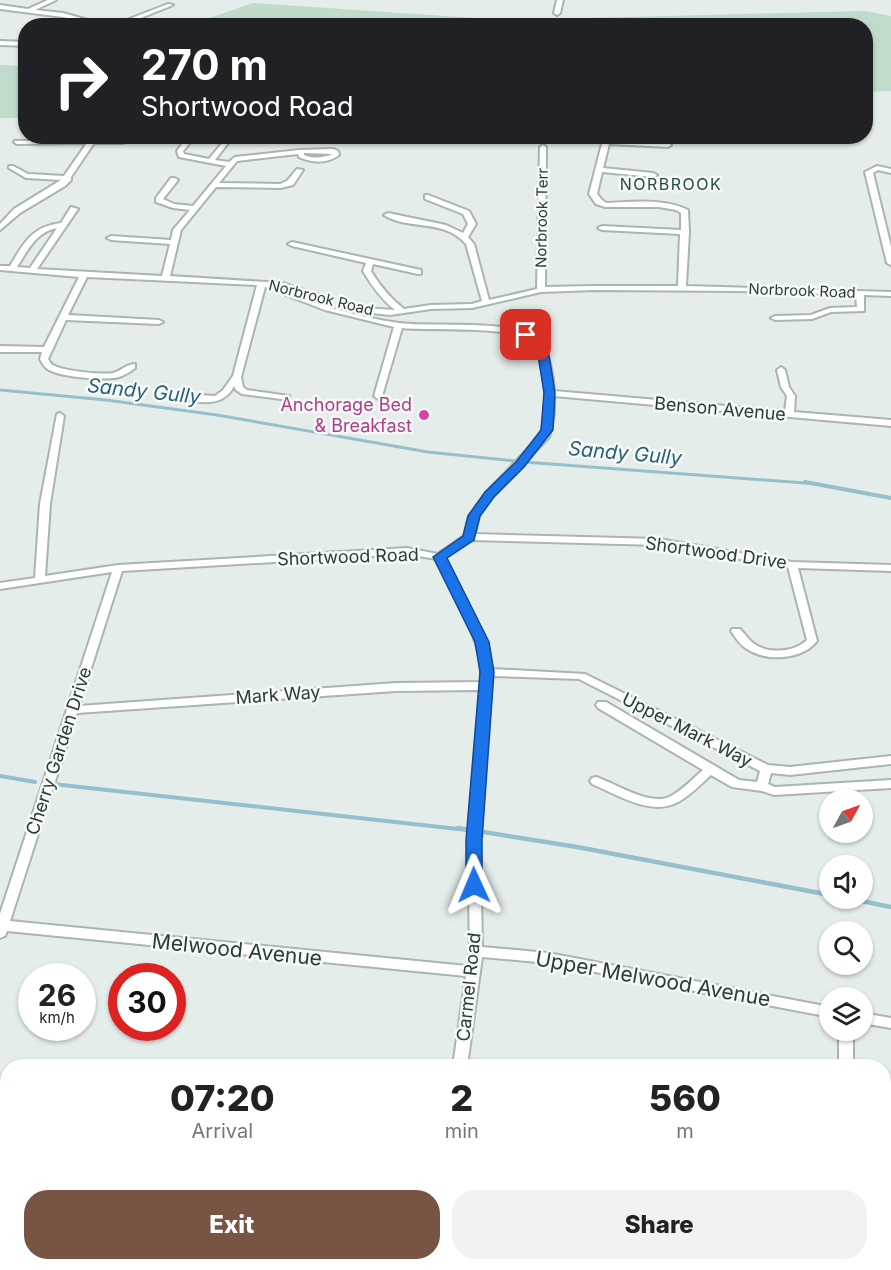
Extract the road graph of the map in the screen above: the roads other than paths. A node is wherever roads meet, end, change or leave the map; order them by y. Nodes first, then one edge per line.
1 (53, 0) edge
2 (560, 0) edge
3 (170, 5) dead end
4 (0, 7) edge
5 (29, 10) junction
6 (557, 13) dead end
7 (78, 18) edge
8 (135, 18) edge
9 (0, 43) edge
10 (18, 44) edge
11 (90, 144) edge
12 (186, 144) edge
13 (224, 144) edge
14 (606, 144) edge
15 (543, 147) dead end
16 (301, 152) dead end
17 (210, 162) junction
18 (231, 165) junction
19 (10, 167) dead end
20 (299, 170) dead end
21 (600, 170) junction
22 (891, 171) edge
23 (653, 175) dead end
24 (68, 178) junction
25 (174, 180) dead end
26 (214, 185) junction
27 (428, 197) dead end
28 (196, 208) junction
29 (74, 209) dead end
30 (388, 215) dead end
31 (63, 225) junction
32 (0, 228) edge
33 (602, 228) dead end
34 (686, 232) junction
35 (465, 236) junction
36 (111, 238) dead end
37 (172, 242) junction
38 (292, 244) dead end
39 (370, 261) junction
40 (891, 263) edge
41 (0, 268) edge
42 (12, 269) junction
43 (32, 271) junction
44 (418, 272) dead end
45 (84, 275) junction
46 (165, 279) junction
47 (262, 283) junction
48 (682, 288) junction
49 (541, 290) junction
50 (860, 293) junction
51 (891, 294) edge
52 (486, 303) junction
53 (402, 311) junction
54 (63, 317) junction
55 (775, 318) dead end
56 (159, 322) dead end
57 (399, 326) junction
58 (0, 349) edge
59 (47, 350) junction
60 (132, 366) dead end
61 (781, 370) dead end
62 (237, 377) junction
63 (550, 393) junction
64 (378, 396) dead end
65 (185, 397) dead end
66 (286, 398) dead end
67 (789, 415) junction
68 (60, 416) dead end
69 (891, 423) edge
70 (469, 537) junction
71 (440, 557) junction
72 (792, 564) junction
73 (118, 568) junction
74 (891, 568) edge
75 (40, 581) junction
76 (0, 586) edge
77 (736, 631) dead end
78 (487, 672) junction
79 (485, 686) junction
80 (602, 705) dead end
81 (71, 710) junction
82 (891, 760) edge
83 (711, 769) junction
84 (766, 769) junction
85 (596, 781) dead end
86 (891, 784) edge
87 (764, 787) junction
88 (1, 928) edge
89 (476, 951) junction
90 (474, 972) junction
91 (819, 1010) edge
92 (873, 1020) edge
93 (891, 1023) edge
94 (846, 1041) edge
95 (461, 1059) edge
96 (846, 1059) edge

1 - 5 street
2 - 6 street
3 - 8 street
4 - 5 street
5 - 7 street
9 - 10 street
11 - 24 street
12 - 17 street
13 - 17 street
14 - 21 street
15 - 49 street, Norbrook Terr
16 - 18 street
17 - 18 street
18 - 26 street
19 - 24 street
20 - 26 street
21 - 23 street
21 - 34 street
22 - 40 street
24 - 32 street
25 - 28 street
26 - 28 street
27 - 35 street
28 - 37 street
29 - 31 street
30 - 35 street
31 - 42 street
31 - 43 street
33 - 34 street
34 - 48 street
35 - 52 street
36 - 37 street
37 - 46 street
38 - 39 street
39 - 44 street
39 - 53 street
41 - 42 street, Norbrook Road
42 - 43 street, Norbrook Road
43 - 45 street, Norbrook Road
45 - 46 street, Norbrook Road
45 - 54 street
46 - 47 street, Norbrook Road
47 - 53 street, Norbrook Road
47 - 57 street
47 - 62 street
48 - 49 street, Norbrook Road
48 - 50 street, Norbrook Road
49 - 52 street, Norbrook Road
50 - 51 street, Norbrook Road
50 - 55 street
52 - 53 street, Norbrook Road
54 - 56 street
54 - 59 street
57 - 63 street
57 - 64 street
58 - 59 street
59 - 60 street
61 - 67 street
62 - 65 street
62 - 66 street
63 - 67 street, Benson Avenue
63 - 70 street
67 - 69 street, Benson Avenue
68 - 75 street
70 - 71 street, Shortwood Road
70 - 72 street, Shortwood Drive
71 - 73 street, Shortwood Road
71 - 78 street, Carmel Road
72 - 74 street, Shortwood Drive
72 - 77 street
73 - 75 street, Shortwood Road
73 - 81 street, Cherry Garden Drive
75 - 76 street, Shortwood Road
78 - 79 street, Carmel Road
78 - 84 street, Upper Mark Way
79 - 81 street, Mark Way
79 - 89 street, Carmel Road
80 - 83 street
81 - 88 street, Cherry Garden Drive
82 - 84 street, Upper Mark Way
83 - 85 street
83 - 87 street
84 - 87 street
86 - 87 street
88 - 90 street, Melwood Avenue
89 - 90 street, Carmel Road
89 - 91 street, Upper Melwood Avenue
90 - 95 street, Carmel Road
92 - 93 street
94 - 96 street

